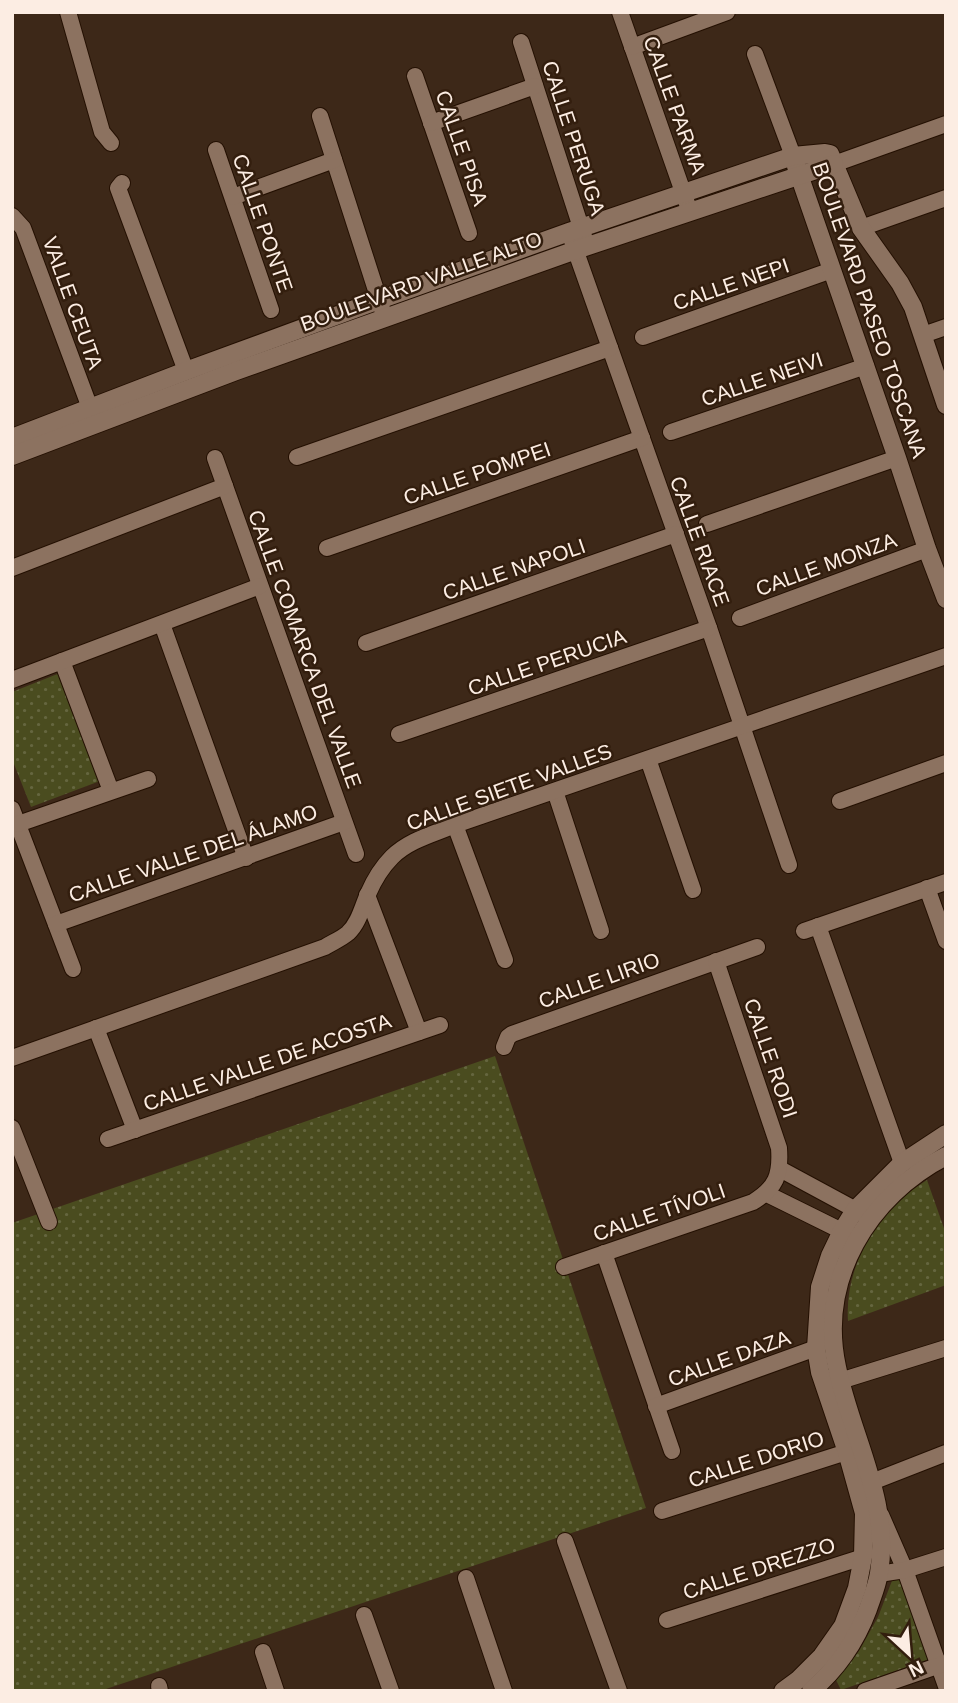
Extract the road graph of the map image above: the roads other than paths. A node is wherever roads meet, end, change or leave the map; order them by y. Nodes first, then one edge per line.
1 (68, 12) edge
2 (620, 12) edge
3 (727, 12) edge
4 (521, 42) dead end
5 (632, 47) junction
6 (755, 54) dead end
7 (415, 76) dead end
8 (535, 86) junction
9 (320, 116) dead end
10 (431, 123) junction
11 (946, 124) edge
12 (111, 143) dead end
13 (216, 150) dead end
14 (793, 156) junction
15 (838, 158) junction
16 (334, 160) junction
17 (799, 176) junction
18 (122, 183) dead end
19 (684, 194) junction
20 (233, 197) junction
21 (946, 198) edge
22 (690, 212) junction
23 (12, 216) edge
24 (861, 228) junction
25 (575, 230) junction
26 (470, 233) dead end
27 (581, 248) junction
28 (832, 270) junction
29 (379, 300) junction
30 (271, 310) dead end
31 (385, 318) junction
32 (946, 327) edge
33 (923, 335) junction
34 (643, 337) dead end
35 (610, 348) junction
36 (866, 366) junction
37 (186, 371) junction
38 (946, 405) edge
39 (90, 408) junction
40 (671, 432) dead end
41 (12, 438) edge
42 (642, 438) junction
43 (12, 456) edge
44 (297, 457) dead end
45 (215, 458) dead end
46 (897, 458) junction
47 (225, 486) junction
48 (707, 524) dead end
49 (676, 534) junction
50 (327, 548) dead end
51 (927, 549) junction
52 (12, 568) edge
53 (260, 586) junction
54 (946, 598) edge
55 (740, 618) dead end
56 (162, 624) junction
57 (709, 628) junction
58 (366, 642) dead end
59 (946, 656) edge
60 (62, 661) junction
61 (12, 680) edge
62 (742, 726) junction
63 (399, 734) dead end
64 (648, 759) junction
65 (946, 763) edge
66 (148, 779) dead end
67 (555, 790) junction
68 (111, 791) junction
69 (841, 801) dead end
70 (15, 816) edge
71 (344, 822) junction
72 (455, 825) junction
73 (356, 854) dead end
74 (246, 858) junction
75 (789, 865) dead end
76 (946, 882) edge
77 (927, 888) junction
78 (692, 890) dead end
79 (368, 895) junction
80 (57, 924) junction
81 (601, 931) dead end
82 (946, 941) edge
83 (757, 947) dead end
84 (505, 960) dead end
85 (716, 961) junction
86 (73, 969) dead end
87 (440, 1025) dead end
88 (96, 1028) junction
89 (419, 1032) junction
90 (504, 1047) dead end
91 (12, 1058) edge
92 (12, 1128) edge
93 (135, 1130) junction
94 (946, 1134) edge
95 (108, 1139) dead end
96 (946, 1156) edge
97 (902, 1163) junction
98 (780, 1169) junction
99 (767, 1194) junction
100 (863, 1214) junction
101 (49, 1222) dead end
102 (850, 1235) junction
103 (604, 1254) junction
104 (564, 1267) dead end
105 (816, 1348) junction
106 (946, 1348) edge
107 (840, 1381) junction
108 (656, 1406) junction
109 (855, 1449) junction
110 (672, 1451) dead end
111 (946, 1453) edge
112 (864, 1485) junction
113 (878, 1508) junction
114 (663, 1511) dead end
115 (565, 1541) dead end
116 (863, 1557) junction
117 (946, 1557) edge
118 (905, 1570) junction
119 (879, 1574) junction
120 (466, 1578) dead end
121 (364, 1615) dead end
122 (667, 1620) dead end
123 (263, 1652) dead end
124 (942, 1664) edge
125 (946, 1686) edge
126 (276, 1691) edge
127 (391, 1691) edge
128 (504, 1691) edge
129 (618, 1691) edge
130 (783, 1691) edge
131 (811, 1691) edge
132 (865, 1691) edge

1 - 12 street
2 - 5 street, CALLE PARMA
3 - 5 street
4 - 8 street, CALLE PERUGA
5 - 19 street, CALLE PARMA
6 - 14 street
7 - 10 street, CALLE PISA
8 - 10 street
8 - 25 street, CALLE PERUGA
9 - 16 street
10 - 26 street, CALLE PISA
11 - 15 street, BOULEVARD VALLE ALTO
13 - 20 street, CALLE PONTE
14 - 15 street, BOULEVARD VALLE ALTO
14 - 17 street, BOULEVARD PASEO TOSCANA
14 - 19 street, BOULEVARD VALLE ALTO
15 - 17 street, BOULEVARD VALLE ALTO
15 - 24 street, BOULEVARD PASEO TOSCANA
16 - 20 street
16 - 29 street
17 - 22 street, BOULEVARD VALLE ALTO
17 - 28 street, BOULEVARD PASEO TOSCANA
18 - 37 street
19 - 22 street, CALLE PARMA
19 - 25 street, BOULEVARD VALLE ALTO
20 - 30 street, CALLE PONTE
21 - 24 street
22 - 27 street, BOULEVARD VALLE ALTO
23 - 39 street, VALLE CEUTA
24 - 33 street, BOULEVARD PASEO TOSCANA
25 - 27 street, CALLE RIACE
25 - 29 street, BOULEVARD VALLE ALTO
27 - 31 street, BOULEVARD VALLE ALTO
27 - 35 street, CALLE RIACE
28 - 34 street, CALLE NEPI
28 - 36 street, BOULEVARD PASEO TOSCANA
29 - 31 street
29 - 37 street, BOULEVARD VALLE ALTO
31 - 43 street, BOULEVARD VALLE ALTO
32 - 33 street
33 - 38 street, BOULEVARD PASEO TOSCANA
35 - 42 street, CALLE RIACE
35 - 44 street
36 - 40 street, CALLE NEIVI
36 - 46 street, BOULEVARD PASEO TOSCANA
37 - 39 street, BOULEVARD VALLE ALTO
39 - 41 street, BOULEVARD VALLE ALTO
42 - 49 street, CALLE RIACE
42 - 50 street, CALLE POMPEI
45 - 47 street, CALLE COMARCA DEL VALLE
46 - 48 street
46 - 51 street, BOULEVARD PASEO TOSCANA
47 - 52 street
47 - 53 street, CALLE COMARCA DEL VALLE
49 - 57 street, CALLE RIACE
49 - 58 street, CALLE NAPOLI
51 - 54 street, BOULEVARD PASEO TOSCANA
51 - 55 street, CALLE MONZA
53 - 56 street
53 - 71 street, CALLE COMARCA DEL VALLE
56 - 60 street
56 - 74 street
57 - 62 street, CALLE RIACE
57 - 63 street, CALLE PERUCIA
59 - 62 street, CALLE SIETE VALLES
60 - 61 street
60 - 68 street
62 - 64 street, CALLE SIETE VALLES
62 - 75 street, CALLE RIACE
64 - 67 street, CALLE SIETE VALLES
64 - 78 street
65 - 69 street
66 - 68 street
67 - 72 street, CALLE SIETE VALLES
67 - 81 street
68 - 70 street
70 - 80 street
71 - 73 street, CALLE COMARCA DEL VALLE
71 - 74 street, CALLE VALLE DEL ÁLAMO
72 - 79 street, CALLE SIETE VALLES
72 - 84 street
74 - 80 street, CALLE VALLE DEL ÁLAMO
76 - 77 street
77 - 82 street
77 - 97 street
79 - 88 street, CALLE SIETE VALLES
79 - 89 street
80 - 86 street
83 - 85 street, CALLE LIRIO
85 - 90 street, CALLE LIRIO
85 - 98 street, CALLE RODI
87 - 89 street, CALLE VALLE DE ACOSTA
88 - 91 street, CALLE SIETE VALLES
88 - 93 street
89 - 93 street, CALLE VALLE DE ACOSTA
92 - 101 street
93 - 95 street, CALLE VALLE DE ACOSTA
94 - 97 street
96 - 100 street
97 - 100 street
98 - 99 street
98 - 100 street
99 - 102 street
99 - 103 street, CALLE TÍVOLI
100 - 102 street
102 - 105 street
102 - 107 street
103 - 104 street, CALLE TÍVOLI
103 - 108 street, CALLE DAZA
105 - 108 street, CALLE DAZA
105 - 109 street
106 - 107 street
107 - 109 street
108 - 110 street, CALLE DAZA
109 - 112 street
109 - 114 street, CALLE DORIO
111 - 112 street
112 - 113 street
112 - 116 street
113 - 118 street
113 - 119 street
115 - 129 street
116 - 122 street, CALLE DREZZO
116 - 130 street
117 - 118 street
118 - 119 street
118 - 124 street
119 - 131 street
120 - 128 street
121 - 127 street
123 - 126 street
124 - 125 street
124 - 132 street

